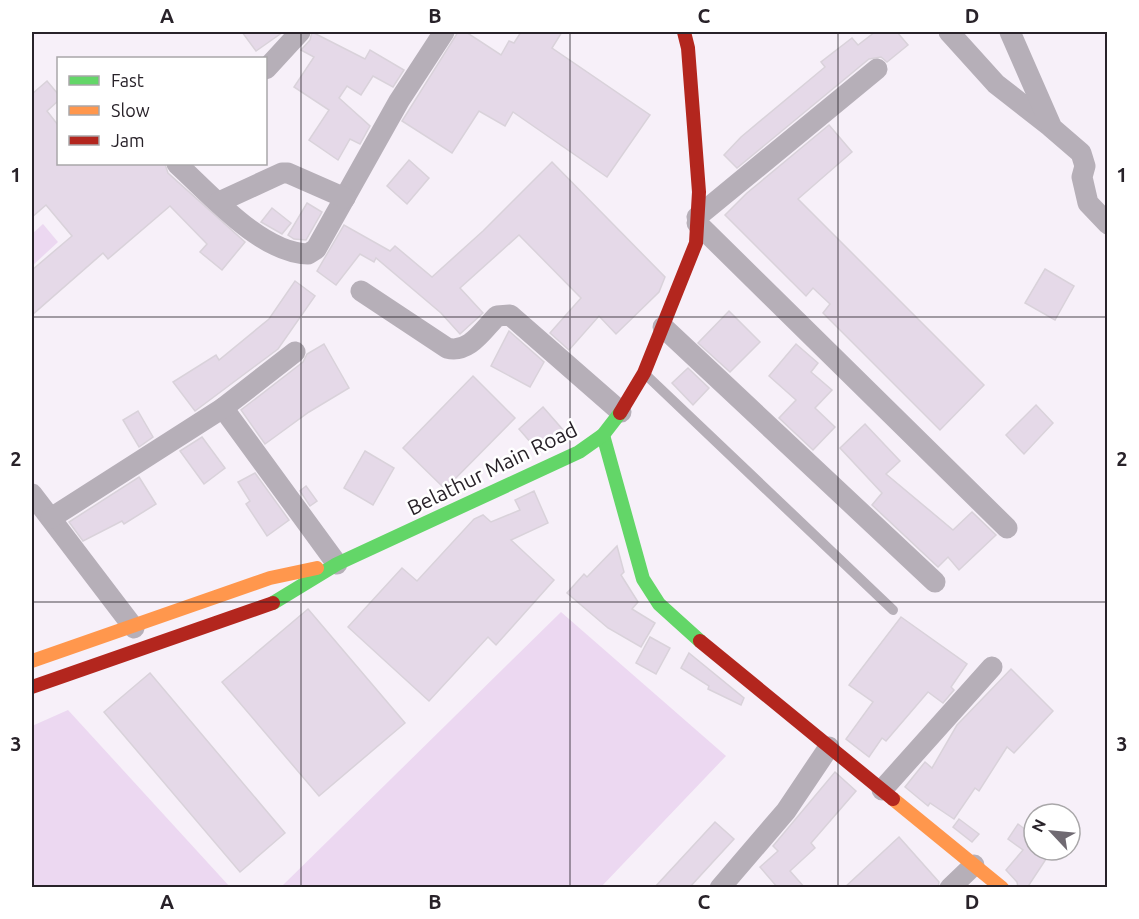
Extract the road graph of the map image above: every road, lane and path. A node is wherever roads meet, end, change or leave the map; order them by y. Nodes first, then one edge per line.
1 (300, 32) edge
2 (444, 32) edge
3 (684, 32) edge
4 (949, 32) edge
5 (1010, 32) edge
6 (267, 68) edge
7 (878, 69) dead end
8 (1052, 128) junction
9 (178, 165) edge
10 (345, 198) junction
11 (219, 202) junction
12 (697, 220) junction
13 (1107, 224) edge
14 (361, 291) dead end
15 (663, 327) junction
16 (295, 352) dead end
17 (644, 373) junction
18 (223, 408) junction
19 (621, 412) junction
20 (603, 435) junction
21 (32, 494) edge
22 (51, 518) junction
23 (1007, 528) dead end
24 (336, 564) junction
25 (935, 582) dead end
26 (893, 610) dead end
27 (134, 628) junction
28 (32, 661) edge
29 (992, 667) dead end
30 (32, 687) edge
31 (829, 747) junction
32 (882, 790) junction
33 (974, 865) junction
34 (720, 888) edge
35 (950, 888) edge
36 (1002, 888) edge

1 - 6 street
2 - 10 street
3 - 12 street, Belathur Main Road
4 - 8 street
5 - 8 street
7 - 12 street
8 - 13 street
9 - 11 street
10 - 11 street
10 - 11 street
12 - 15 street, Belathur Main Road
12 - 23 street
14 - 19 street
15 - 17 street, Belathur Main Road
15 - 25 street
16 - 18 street
17 - 19 street, Belathur Main Road
17 - 26 lane
18 - 22 street
18 - 24 street
19 - 20 street, Belathur Main Road
20 - 24 street, Belathur Main Road
20 - 31 street
21 - 22 street
22 - 27 street
24 - 27 street, Belathur Main Road
24 - 30 street, Belathur Main Road
27 - 28 street, Belathur Main Road
29 - 32 street
31 - 32 street
31 - 34 street
32 - 33 street
33 - 35 street
33 - 36 street

